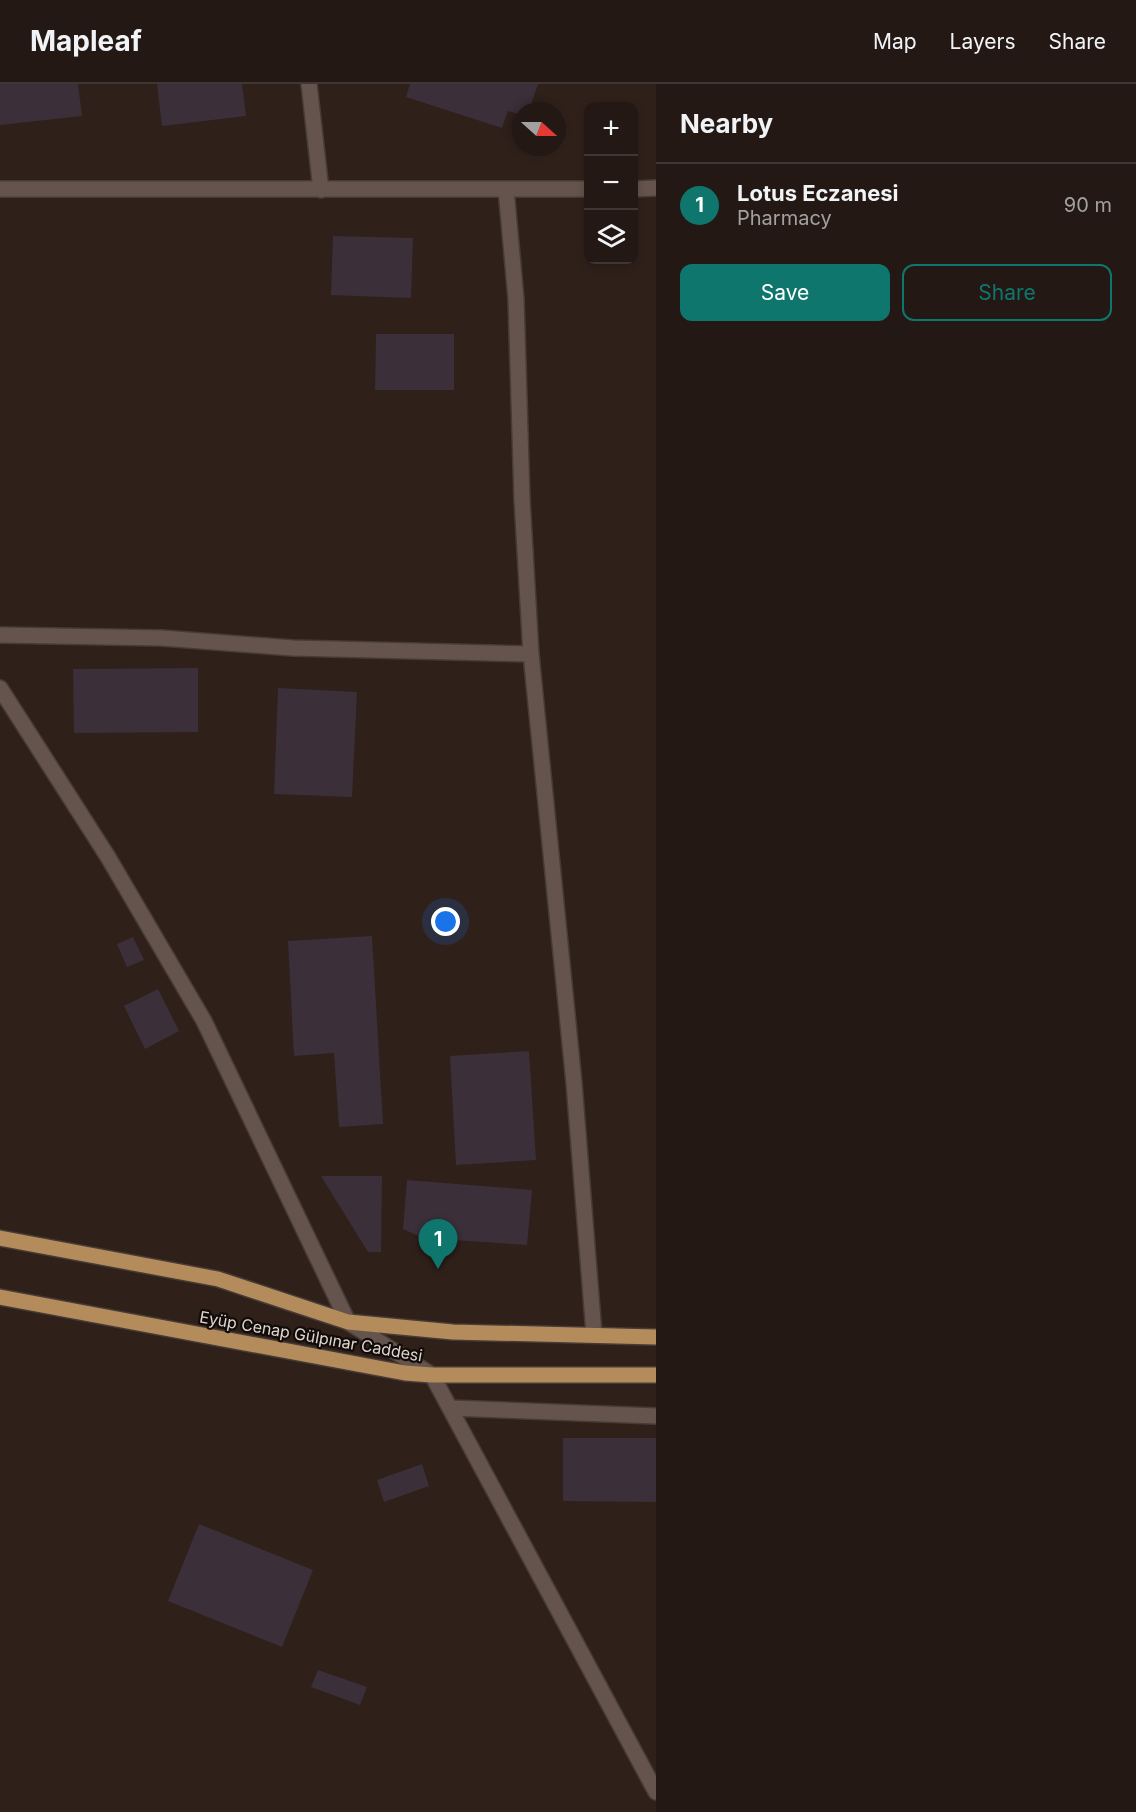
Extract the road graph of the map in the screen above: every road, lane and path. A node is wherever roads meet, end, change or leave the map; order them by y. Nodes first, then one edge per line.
1 (309, 84) edge
2 (656, 188) edge
3 (0, 189) edge
4 (506, 189) junction
5 (584, 189) edge
6 (638, 189) edge
7 (321, 190) junction
8 (0, 635) edge
9 (531, 654) junction
10 (0, 688) edge
11 (0, 1238) edge
12 (0, 1297) edge
13 (348, 1322) junction
14 (594, 1334) junction
15 (656, 1337) edge
16 (432, 1375) junction
17 (656, 1375) edge
18 (450, 1408) junction
19 (656, 1416) edge
20 (656, 1792) edge

1 - 7 street
2 - 6 street
3 - 7 street
4 - 5 street
4 - 7 street
4 - 9 street
8 - 9 street
9 - 14 street
10 - 13 street
11 - 13 main road
12 - 16 main road, Eyüp Cenap Gülpınar Caddesi
13 - 14 main road
13 - 16 street
14 - 15 main road
16 - 17 main road, Eyüp Cenap Gülpınar Caddesi
16 - 18 street
18 - 19 street
18 - 20 street

